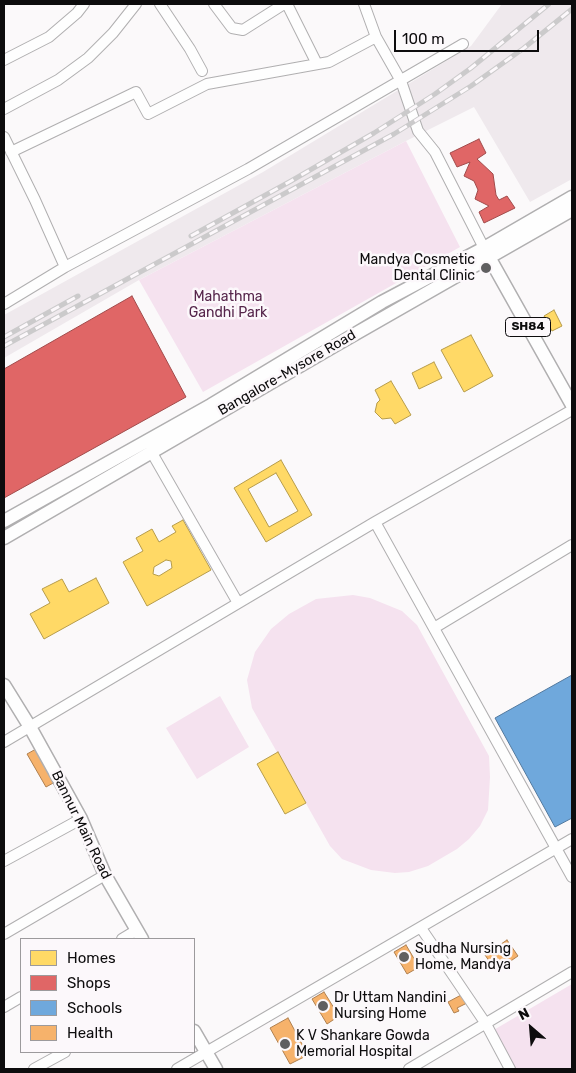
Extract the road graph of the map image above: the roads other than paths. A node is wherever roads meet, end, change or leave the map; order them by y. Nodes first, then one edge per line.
1 (84, 4) edge
2 (136, 4) edge
3 (160, 4) edge
4 (214, 4) edge
5 (284, 4) edge
6 (288, 4) edge
7 (364, 4) edge
8 (376, 37) junction
9 (463, 44) dead end
10 (4, 60) edge
11 (317, 64) junction
12 (202, 71) dead end
13 (401, 81) junction
14 (4, 108) edge
15 (4, 137) edge
16 (11, 152) junction
17 (572, 197) edge
18 (572, 210) edge
19 (486, 252) junction
20 (65, 267) junction
21 (4, 304) edge
22 (572, 405) edge
23 (572, 410) edge
24 (152, 453) junction
25 (4, 521) edge
26 (375, 522) junction
27 (4, 538) edge
28 (572, 545) edge
29 (238, 603) junction
30 (434, 628) junction
31 (4, 685) edge
32 (30, 727) junction
33 (4, 742) edge
34 (81, 819) junction
35 (572, 840) edge
36 (556, 849) junction
37 (4, 861) edge
38 (105, 876) junction
39 (572, 877) edge
40 (421, 928) junction
41 (4, 934) edge
42 (140, 935) edge
43 (126, 938) edge
44 (572, 972) edge
45 (20, 998) edge
46 (4, 1007) edge
47 (486, 1024) junction
48 (195, 1033) edge
49 (63, 1053) edge
50 (206, 1053) junction
51 (34, 1069) edge
52 (177, 1069) edge
53 (216, 1069) edge
54 (409, 1069) edge
55 (510, 1069) edge

1 - 10 street
2 - 14 street
3 - 12 street
4 - 5 street
6 - 11 street
7 - 8 street
8 - 11 street
8 - 13 street
9 - 13 street
11 - 16 street
13 - 19 street
13 - 20 street
15 - 16 street
16 - 20 street
17 - 19 main road, Bangalore-Mysore Road
18 - 19 main road, Bangalore-Mysore Road
19 - 22 main road, SH84
19 - 24 main road, Bangalore-Mysore Road
19 - 25 main road, Bangalore-Mysore Road
20 - 21 street
23 - 26 street
24 - 27 main road, Bangalore-Mysore Road
24 - 29 street
26 - 29 street
26 - 30 street
28 - 30 street
29 - 32 street
30 - 36 street
31 - 32 main road, Bannur Main Road
32 - 33 street
32 - 34 main road, Bannur Main Road
34 - 37 street
34 - 38 main road, Bannur Main Road
35 - 36 street
36 - 39 street
36 - 40 street
38 - 41 street
38 - 42 main road, Bannur Main Road
40 - 47 street
40 - 50 street
42 - 43 street
44 - 47 street
45 - 46 street
47 - 54 street
47 - 55 street
48 - 50 main road
49 - 51 street
50 - 52 street
50 - 53 main road

